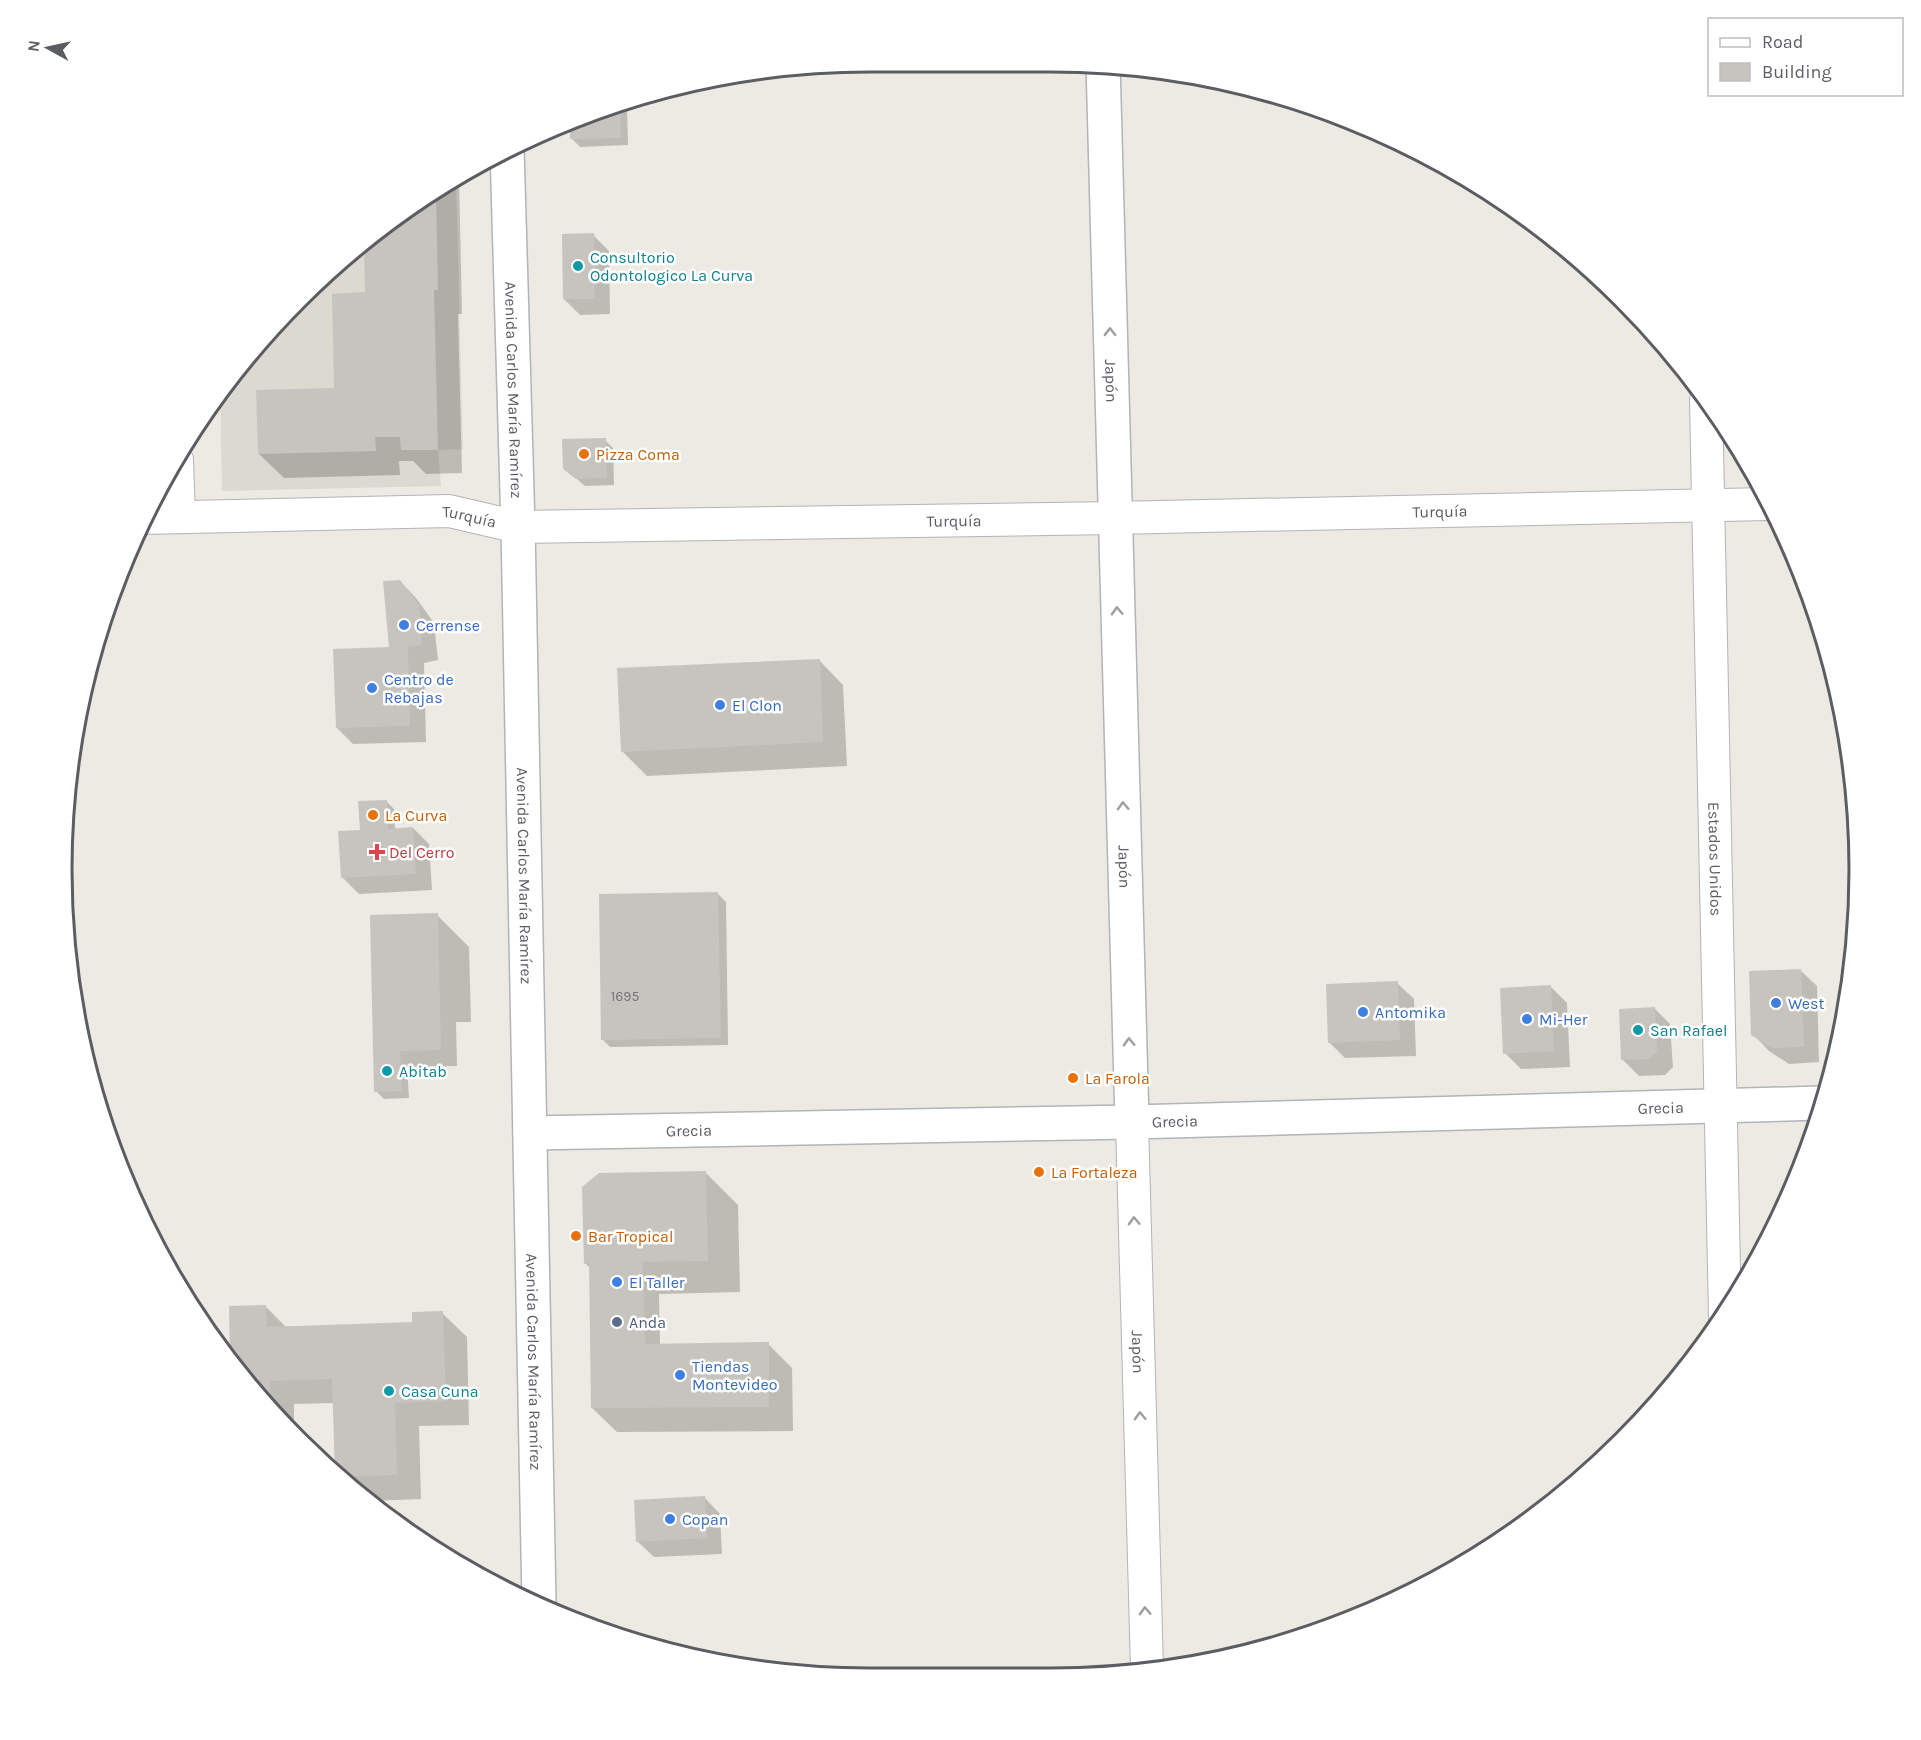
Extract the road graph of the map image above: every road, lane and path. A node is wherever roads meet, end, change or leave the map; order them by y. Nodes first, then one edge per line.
1 (1103, 74) edge
2 (507, 159) edge
3 (1706, 415) edge
4 (177, 474) edge
5 (1760, 504) edge
6 (1708, 506) junction
7 (179, 517) junction
8 (154, 518) edge
9 (1114, 518) junction
10 (518, 527) junction
11 (1814, 1103) edge
12 (1721, 1105) junction
13 (1132, 1122) junction
14 (530, 1133) junction
15 (1725, 1297) edge
16 (538, 1595) edge
17 (1147, 1662) edge

9 -> 1 street, Japón
2 - 10 street, Avenida Carlos María Ramírez
3 - 6 street, Estados Unidos
4 - 7 street
5 - 6 street, Turquía
6 - 9 street, Turquía
6 - 12 street, Estados Unidos
7 - 8 street, Turquía
7 - 10 street, Turquía
9 - 10 street, Turquía
13 -> 9 street, Japón
10 - 14 street, Avenida Carlos María Ramírez
11 - 12 street, Grecia
12 - 13 street, Grecia
12 - 15 street, Estados Unidos
13 - 14 street, Grecia
17 -> 13 street, Japón
14 - 16 street, Avenida Carlos María Ramírez

